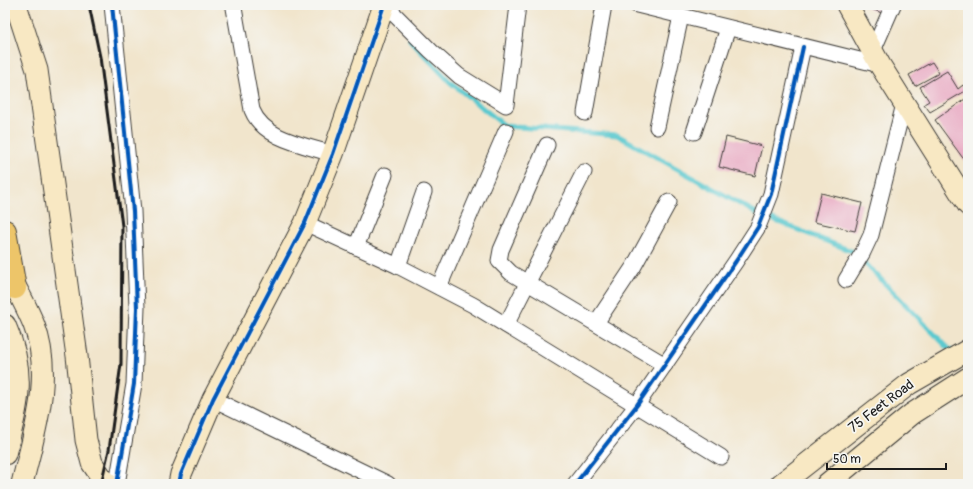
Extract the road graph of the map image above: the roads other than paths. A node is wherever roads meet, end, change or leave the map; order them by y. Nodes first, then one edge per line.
1 (16, 5) edge
2 (112, 5) edge
3 (518, 5) edge
4 (604, 5) edge
5 (637, 5) edge
6 (847, 5) edge
7 (893, 5) edge
8 (234, 8) dead end
9 (384, 8) edge
10 (681, 16) junction
11 (728, 28) junction
12 (803, 47) junction
13 (876, 59) junction
14 (904, 104) junction
15 (585, 113) dead end
16 (657, 127) dead end
17 (506, 131) dead end
18 (694, 132) dead end
19 (546, 145) dead end
20 (333, 154) junction
21 (584, 172) dead end
22 (384, 175) dead end
23 (424, 192) dead end
24 (669, 202) dead end
25 (968, 205) edge
26 (305, 223) junction
27 (5, 231) edge
28 (356, 247) junction
29 (398, 266) junction
30 (10, 278) edge
31 (846, 280) dead end
32 (528, 284) junction
33 (439, 287) junction
34 (596, 323) junction
35 (5, 325) edge
36 (506, 325) junction
37 (960, 354) edge
38 (665, 365) junction
39 (965, 379) edge
40 (213, 399) junction
41 (637, 405) junction
42 (5, 454) edge
43 (721, 457) dead end
44 (22, 484) edge
45 (109, 484) edge
46 (118, 484) edge
47 (179, 484) edge
48 (388, 484) edge
49 (575, 484) edge
50 (781, 484) edge
51 (827, 484) edge

1 - 45 street
2 - 46 street
3 - 9 street
4 - 15 street
5 - 10 street
6 - 13 street
7 - 13 street
8 - 20 street
9 - 20 street
10 - 11 street
10 - 16 street
11 - 12 street
11 - 18 street
12 - 13 street
12 - 38 street
13 - 14 street
14 - 25 street
14 - 31 street
17 - 33 street
19 - 32 street
20 - 26 street
21 - 32 street
22 - 28 street
23 - 29 street
24 - 34 street
26 - 28 street
26 - 40 street
27 - 30 main road
28 - 29 street
29 - 33 street
30 - 44 street
32 - 34 street
32 - 36 street
33 - 36 street
34 - 38 street
35 - 42 street
36 - 41 street
37 - 50 street, 75 Feet Road
38 - 41 street
39 - 51 street, 75 Feet Road
40 - 47 street
40 - 48 street
41 - 43 street
41 - 49 street

